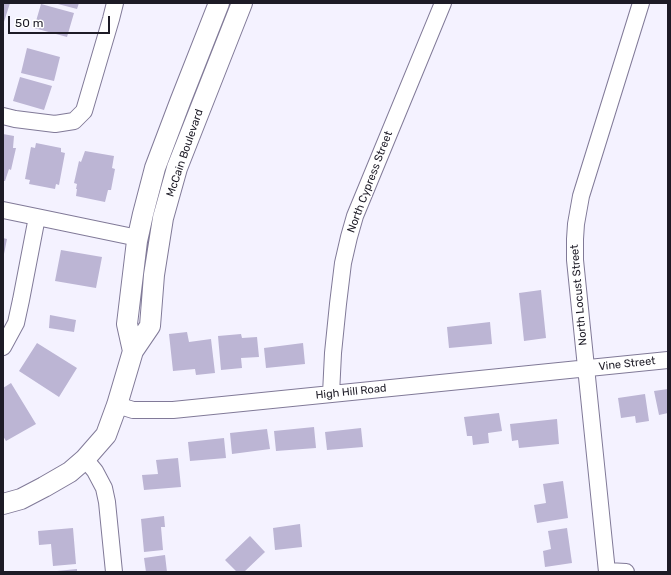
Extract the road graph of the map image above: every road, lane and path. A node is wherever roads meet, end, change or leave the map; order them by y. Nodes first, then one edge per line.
1 (115, 3) edge
2 (219, 3) edge
3 (242, 3) edge
4 (443, 3) edge
5 (641, 3) edge
6 (3, 116) edge
7 (167, 137) junction
8 (186, 146) junction
9 (3, 210) edge
10 (38, 217) junction
11 (138, 238) junction
12 (3, 347) edge
13 (133, 351) junction
14 (668, 360) edge
15 (586, 368) junction
16 (331, 394) junction
17 (117, 405) junction
18 (85, 459) junction
19 (3, 504) edge
20 (114, 572) edge
21 (607, 572) edge
22 (626, 572) edge

1 - 6 street
2 - 7 main road, McCain Boulevard
3 - 8 main road, McCain Boulevard
4 - 16 street, North Cypress Street
5 - 15 street, North Locust Street
7 - 8 main road
7 - 11 main road, McCain Boulevard
8 - 13 main road, McCain Boulevard
9 - 10 street
10 - 11 street
10 - 12 street
11 - 13 main road, McCain Boulevard
13 - 17 main road, McCain Boulevard
14 - 15 street, Vine Street
15 - 16 street, High Hill Road
15 - 21 street, North Locust Street
16 - 17 street, High Hill Road
17 - 18 main road, McCain Boulevard
18 - 19 main road, McCain Boulevard
18 - 20 street
21 - 22 street

